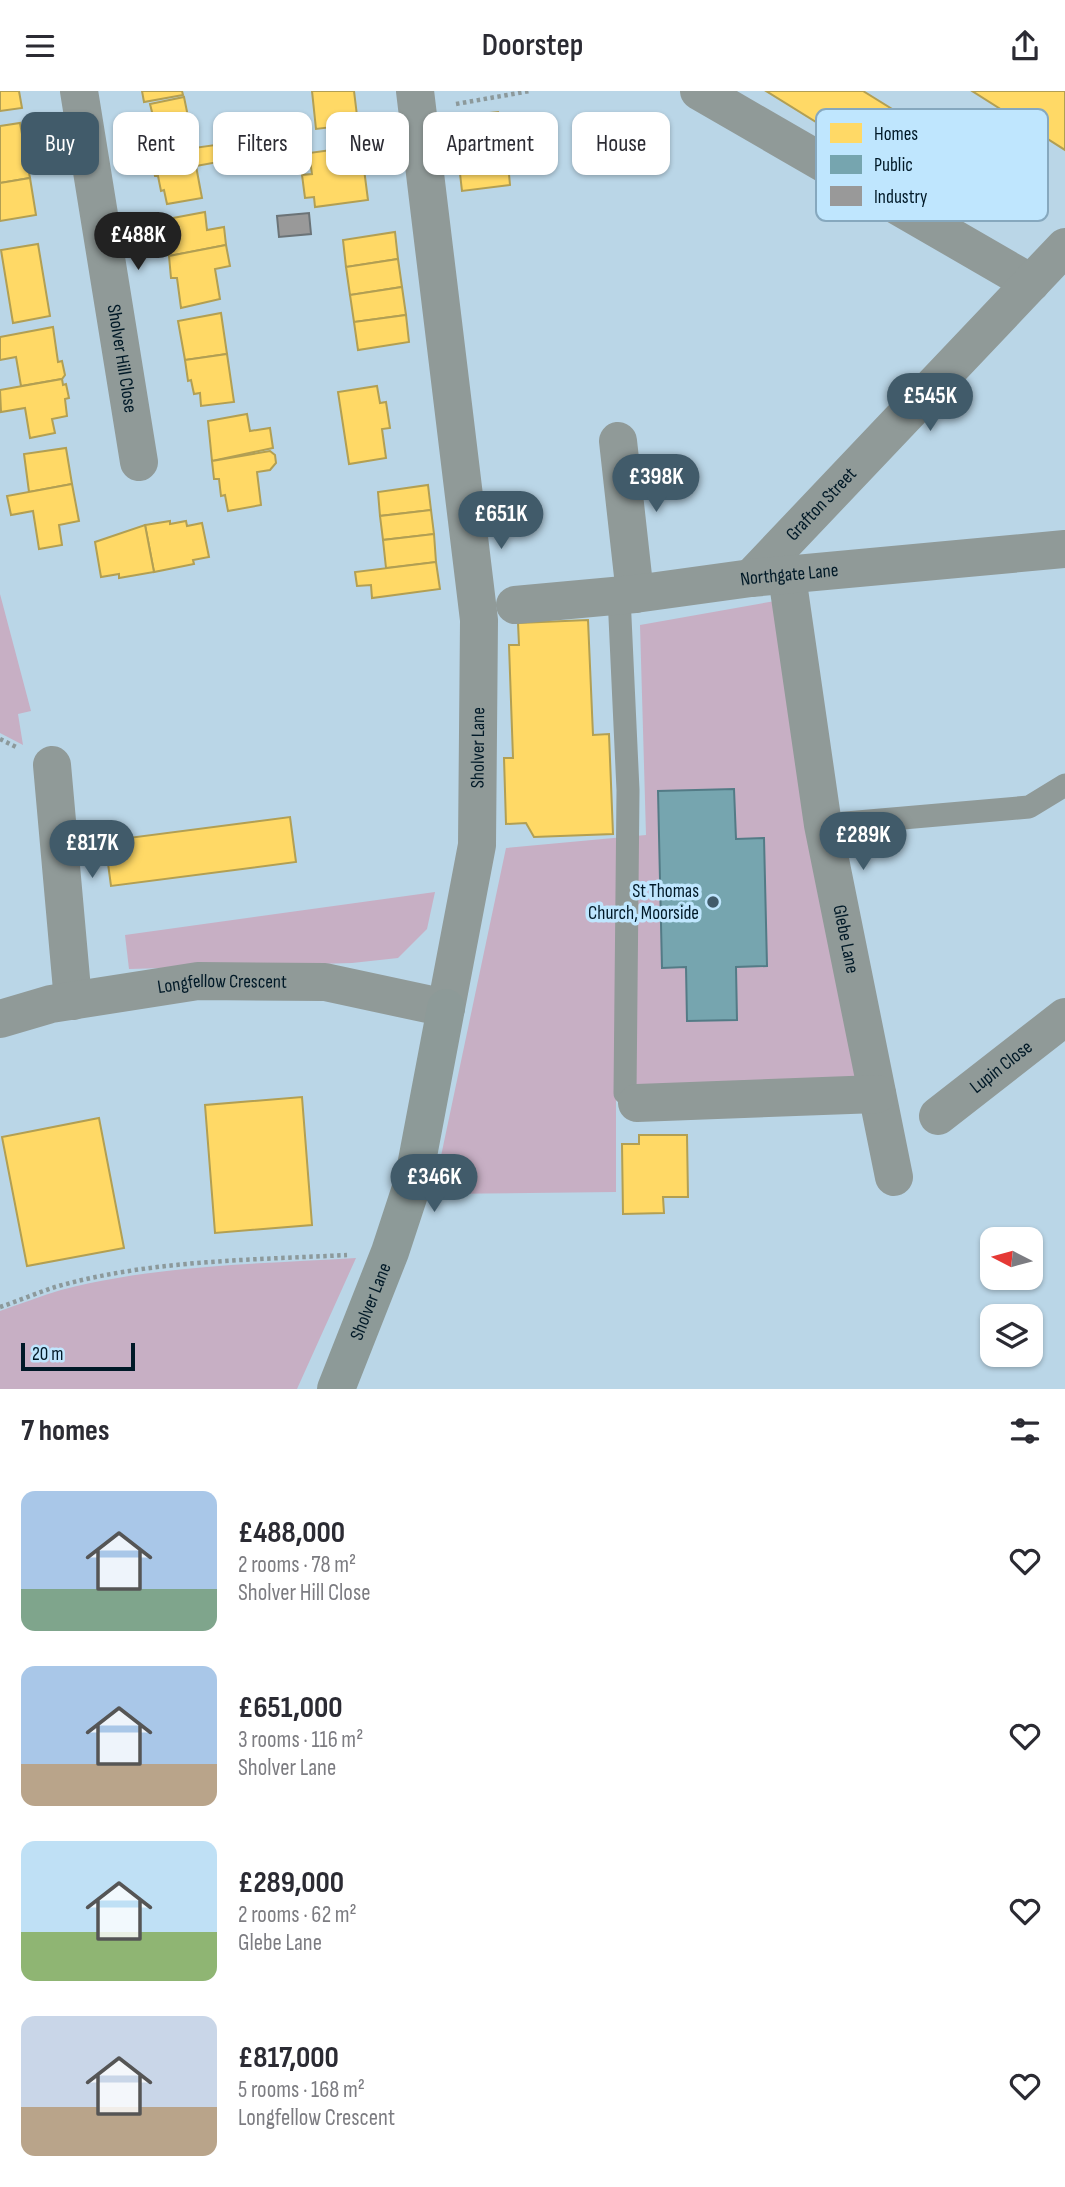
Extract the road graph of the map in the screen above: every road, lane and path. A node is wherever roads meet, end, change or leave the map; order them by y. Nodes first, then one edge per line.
1 (79, 91) edge
2 (530, 91) edge
3 (699, 91) edge
4 (416, 101) edge
5 (816, 159) edge
6 (924, 221) edge
7 (1065, 247) edge
8 (1031, 283) junction
9 (618, 441) dead end
10 (139, 462) dead end
11 (1065, 549) edge
12 (769, 577) junction
13 (627, 595) junction
14 (515, 605) dead end
15 (52, 765) dead end
16 (1065, 785) edge
17 (823, 825) junction
18 (73, 1001) junction
19 (446, 1008) junction
20 (1065, 1017) edge
21 (0, 1019) edge
22 (877, 1094) junction
23 (637, 1103) joint
24 (938, 1116) dead end
25 (894, 1177) dead end
26 (390, 1252) junction
27 (0, 1307) edge
28 (340, 1388) edge

1 - 10 street, Sholver Hill Close
2 - 4 path
3 - 5 street
4 - 19 street, Sholver Lane
6 - 8 street
7 - 8 street, Grafton Street
8 - 12 street, Grafton Street
9 - 13 street
11 - 12 street, Northgate Lane
12 - 13 street, Northgate Lane
12 - 17 street, Glebe Lane
13 - 14 street, Northgate Lane
13 - 23 lane
15 - 18 street
16 - 17 lane
17 - 22 street, Glebe Lane
18 - 19 street, Longfellow Crescent
18 - 21 street, Longfellow Crescent
19 - 26 street, Sholver Lane
20 - 24 street, Lupin Close
22 - 23 street
22 - 25 street, Glebe Lane
26 - 27 path
26 - 28 street, Sholver Lane

